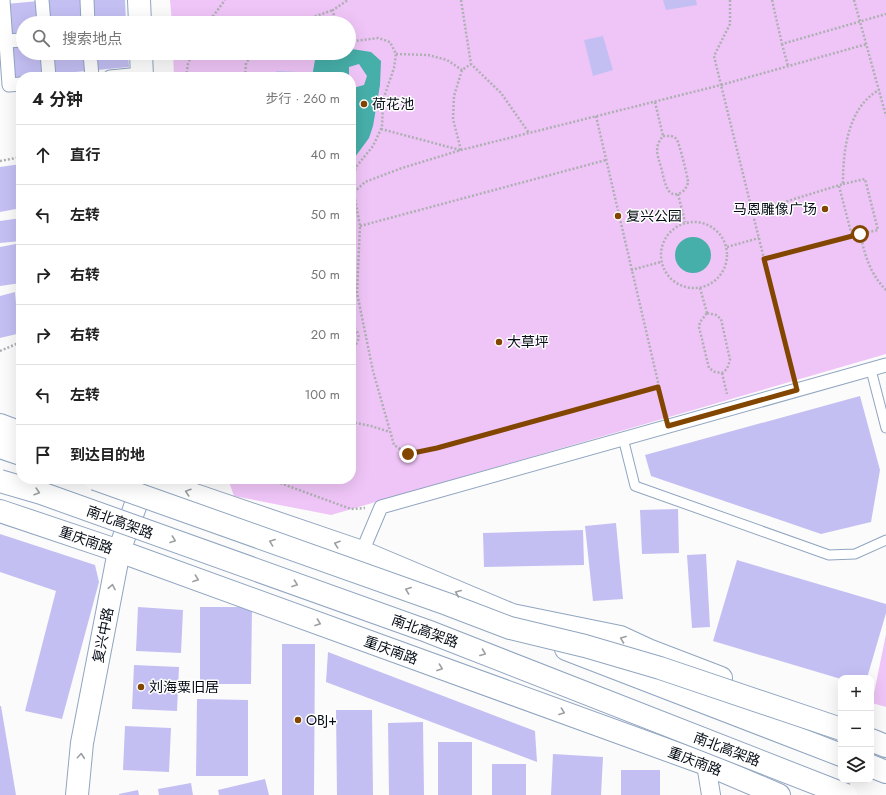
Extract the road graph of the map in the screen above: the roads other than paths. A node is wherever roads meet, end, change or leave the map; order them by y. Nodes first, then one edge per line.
1 (3, 0) edge
2 (42, 0) edge
3 (87, 0) edge
4 (138, 0) edge
5 (43, 16) edge
6 (88, 16) edge
7 (139, 16) edge
8 (16, 40) edge
9 (6, 41) junction
10 (48, 60) edge
11 (91, 60) edge
12 (141, 60) edge
13 (49, 72) edge
14 (92, 72) edge
15 (141, 72) edge
16 (16, 84) edge
17 (886, 366) edge
18 (871, 370) junction
19 (0, 425) edge
20 (886, 428) edge
21 (16, 431) edge
22 (623, 438) junction
23 (0, 447) edge
24 (16, 452) edge
25 (0, 481) edge
26 (109, 484) edge
27 (144, 484) edge
28 (166, 484) edge
29 (0, 511) edge
30 (886, 540) edge
31 (119, 551) junction
32 (362, 552) junction
33 (511, 622) junction
34 (648, 650) junction
35 (670, 681) junction
36 (838, 725) edge
37 (838, 729) edge
38 (874, 739) edge
39 (874, 741) edge
40 (886, 745) edge
41 (838, 749) edge
42 (838, 754) edge
43 (874, 762) edge
44 (706, 764) junction
45 (874, 767) edge
46 (886, 767) edge
47 (886, 772) edge
48 (77, 795) edge
49 (711, 795) edge
50 (779, 795) edge
51 (846, 795) edge

1 - 9 street
2 - 5 street
3 - 6 street
4 - 7 main road
8 - 9 street
9 - 16 street
10 - 13 street
11 - 14 street
12 - 15 main road
17 - 18 street
18 - 20 lane
18 - 22 street
19 - 21 main road
22 - 30 lane
22 - 32 street
23 - 24 main road
25 -> 51 main road, 南北高架路, bridge
33 -> 26 main road, bridge
27 - 31 main road, 复兴中路
32 -> 28 main road
29 - 31 main road, 重庆南路
31 -> 44 main road, 重庆南路
48 -> 31 main road, 复兴中路
33 -> 32 main road
34 -> 33 main road
33 - 35 main road
33 - 37 main road, bridge
33 - 42 main road, bridge
34 - 35 main road
34 - 36 main road
35 - 41 main road
38 - 40 main road
39 - 40 main road
43 - 46 main road
44 - 49 street
44 - 50 main road, 重庆南路
45 - 47 main road

